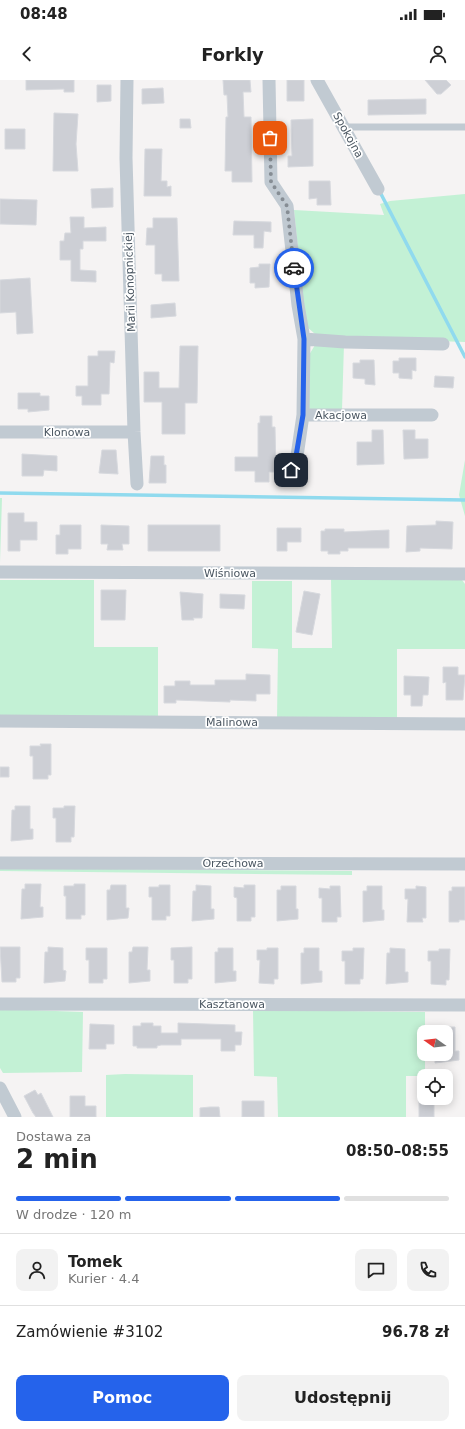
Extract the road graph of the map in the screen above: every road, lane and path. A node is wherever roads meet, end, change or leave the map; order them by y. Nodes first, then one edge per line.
1 (127, 80) edge
2 (269, 80) edge
3 (318, 80) edge
4 (344, 127) junction
5 (465, 128) edge
6 (378, 189) dead end
7 (304, 339) junction
8 (443, 344) dead end
9 (303, 415) junction
10 (432, 415) dead end
11 (0, 432) edge
12 (134, 432) junction
13 (291, 470) dead end
14 (137, 484) dead end
15 (0, 572) edge
16 (462, 574) edge
17 (0, 720) edge
18 (465, 724) edge
19 (0, 863) edge
20 (465, 864) edge
21 (0, 1004) edge
22 (465, 1005) edge
23 (0, 1088) edge
24 (15, 1117) edge

1 - 12 street, Marii Konopnickiej
2 - 7 street, Akacjowa
3 - 4 street, Spokojna
4 - 5 lane
4 - 6 street, Spokojna
7 - 8 street
7 - 9 street, Akacjowa
9 - 10 street, Akacjowa
9 - 13 street
11 - 12 street, Klonowa
12 - 14 street, Marii Konopnickiej
15 - 16 street, Wiśniowa
17 - 18 street, Malinowa
19 - 20 street, Orzechowa
21 - 22 street, Kasztanowa
23 - 24 street

